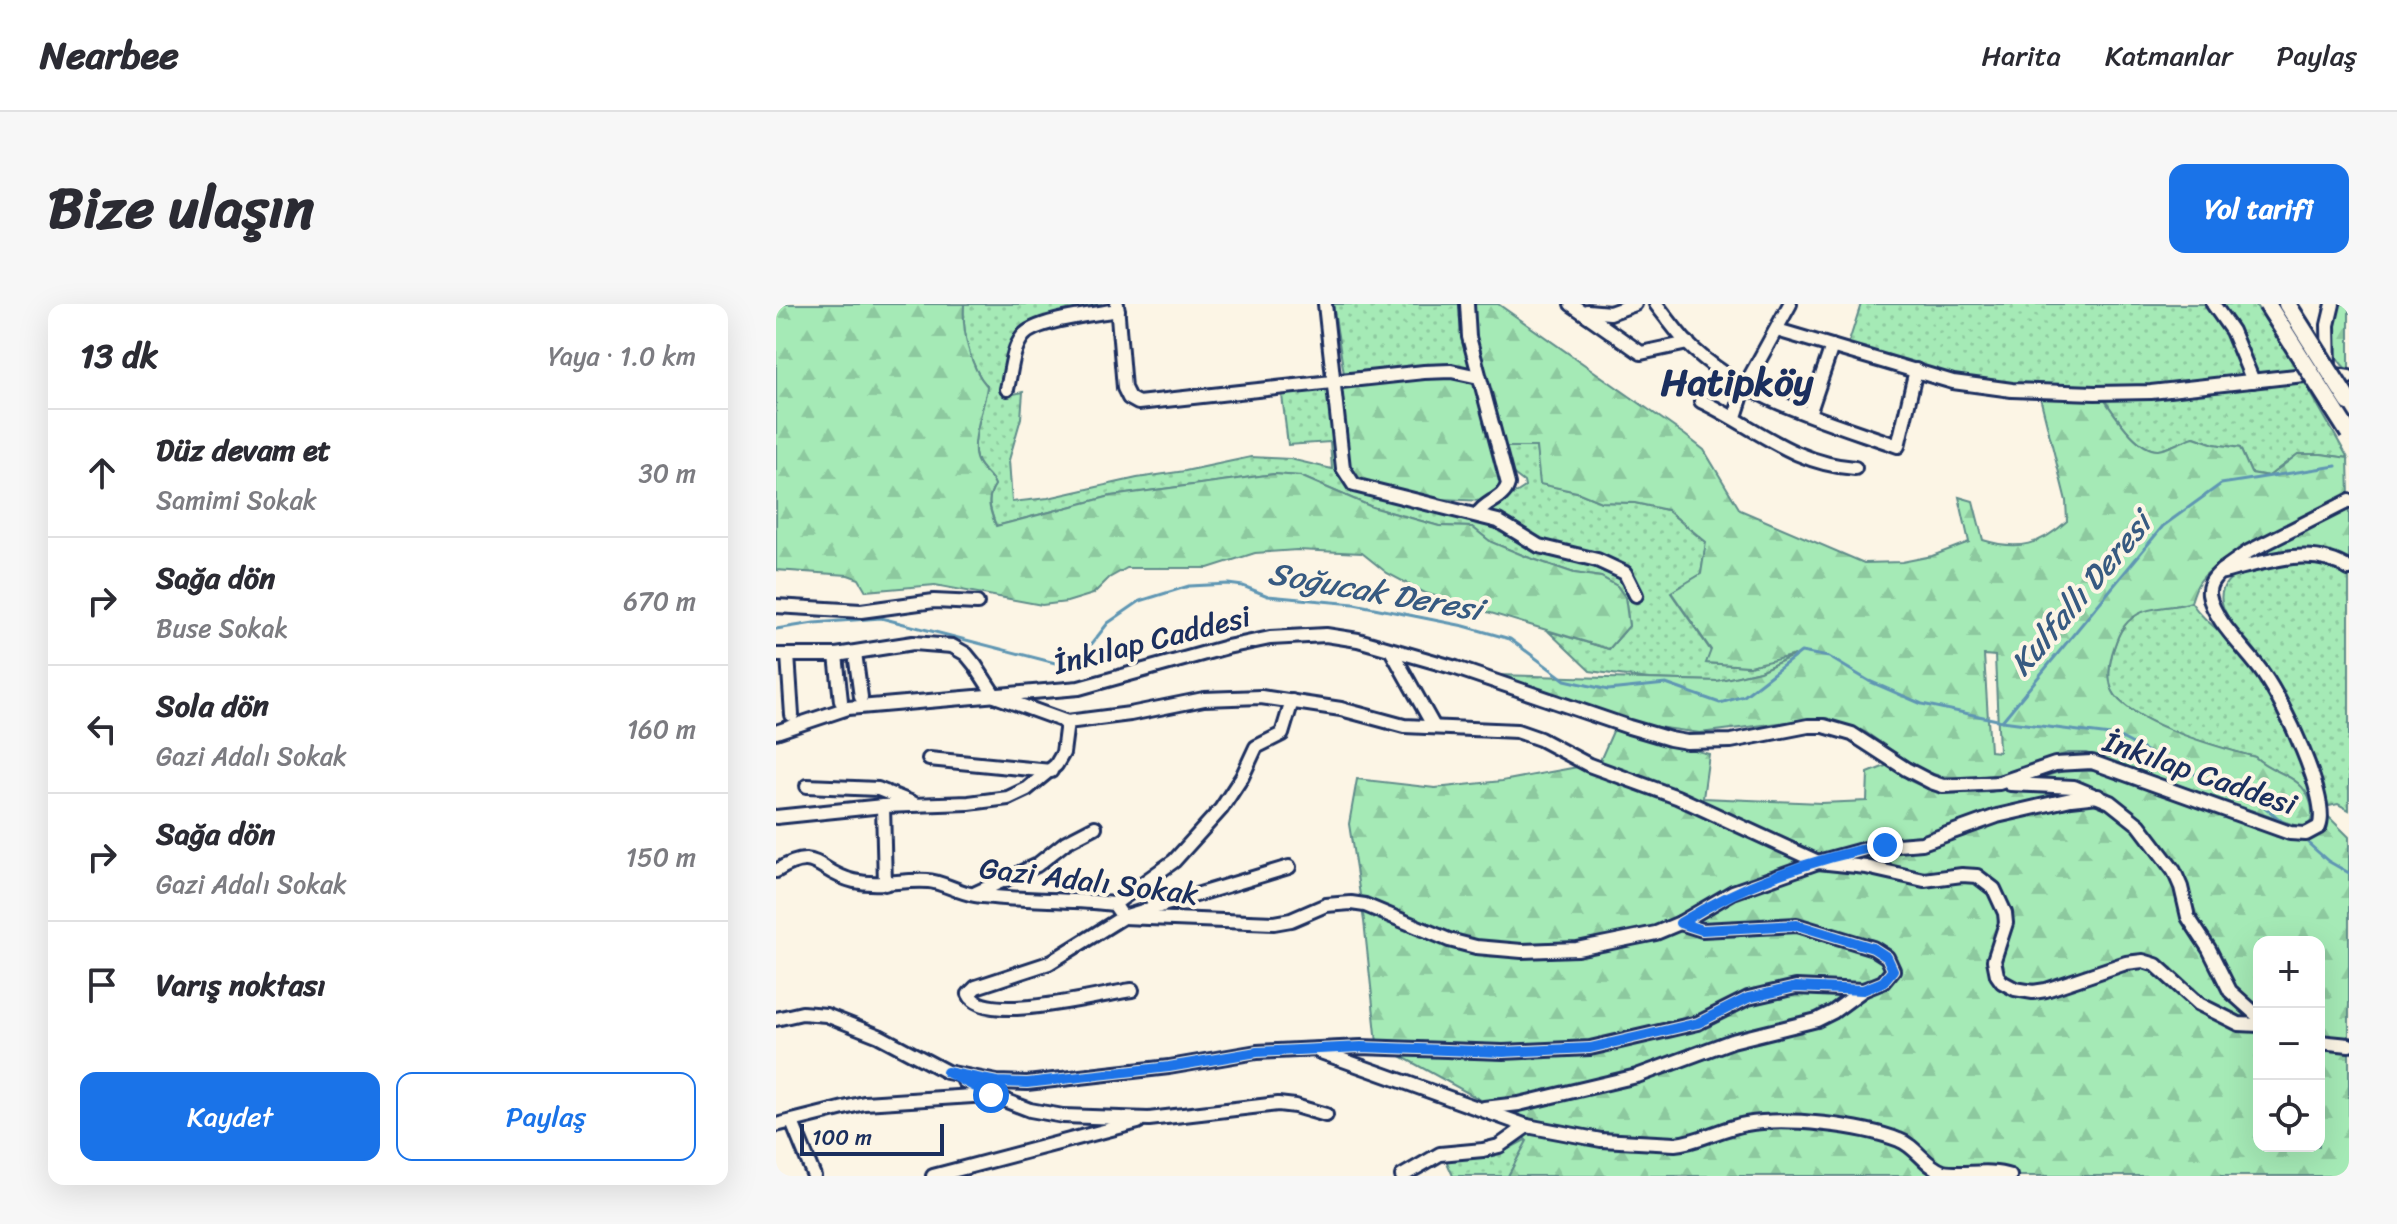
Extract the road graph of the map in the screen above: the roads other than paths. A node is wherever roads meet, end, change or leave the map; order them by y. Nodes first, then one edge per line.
1 (1325, 304) edge
2 (1467, 304) edge
3 (1571, 304) edge
4 (1635, 304) edge
5 (1656, 304) edge
6 (1790, 304) edge
7 (2213, 304) edge
8 (2267, 304) edge
9 (2287, 304) edge
10 (2333, 304) edge
11 (1118, 307) edge
12 (1584, 311) junction
13 (1777, 330) junction
14 (1688, 343) junction
15 (1832, 346) junction
16 (1916, 370) junction
17 (2330, 374) junction
18 (1479, 377) junction
19 (2349, 377) edge
20 (2253, 381) junction
21 (1335, 383) junction
22 (1745, 386) junction
23 (1007, 389) dead end
24 (1701, 401) dead end
25 (2349, 402) edge
26 (1809, 414) junction
27 (1735, 417) junction
28 (2349, 433) edge
29 (1855, 468) dead end
30 (2349, 501) edge
31 (1477, 515) junction
32 (2349, 569) edge
33 (2219, 573) junction
34 (1636, 595) dead end
35 (977, 603) dead end
36 (776, 606) edge
37 (1391, 650) junction
38 (855, 653) junction
39 (782, 655) edge
40 (836, 655) junction
41 (995, 696) junction
42 (861, 697) dead end
43 (841, 701) dead end
44 (1292, 701) junction
45 (792, 715) dead end
46 (1067, 722) junction
47 (1434, 727) junction
48 (776, 732) edge
49 (929, 759) dead end
50 (1051, 771) junction
51 (1999, 783) junction
52 (807, 786) dead end
53 (2098, 796) junction
54 (916, 805) junction
55 (883, 806) junction
56 (776, 817) edge
57 (1095, 827) dead end
58 (1818, 862) junction
59 (1289, 867) dead end
60 (776, 871) edge
61 (885, 884) junction
62 (973, 895) junction
63 (1114, 904) junction
64 (1123, 917) junction
65 (1680, 923) junction
66 (1132, 990) dead end
67 (1863, 990) junction
68 (2253, 1012) edge
69 (776, 1019) edge
70 (2253, 1025) edge
71 (2325, 1043) edge
72 (2349, 1045) edge
73 (1312, 1049) junction
74 (947, 1072) junction
75 (991, 1095) junction
76 (1481, 1109) junction
77 (1326, 1115) dead end
78 (1149, 1119) junction
79 (792, 1122) junction
80 (776, 1125) edge
81 (1527, 1126) junction
82 (814, 1176) edge
83 (933, 1176) edge
84 (1402, 1176) edge
85 (2010, 1176) edge

1 - 21 street
2 - 18 street
3 - 12 street
4 - 12 street
5 - 14 street
6 - 13 street
7 - 20 street
8 - 28 highway, bridge
9 - 25 highway, bridge
10 - 17 street
11 - 21 street
11 - 23 street
12 - 14 street
13 - 15 street
13 - 22 street
14 - 22 street
15 - 16 street
15 - 26 street
16 - 20 street
16 - 26 street
17 - 19 street
17 - 20 street
18 - 21 street
18 - 31 street
21 - 31 street
22 - 26 street
22 - 27 street
24 - 27 street
27 - 29 street
30 - 33 street
31 - 34 street
32 - 33 street
33 - 51 street, İnkılap Caddesi
35 - 36 street
37 - 41 street, İnkılap Caddesi
37 - 47 street
37 - 51 street, İnkılap Caddesi
38 - 40 street
38 - 41 street
38 - 42 street
39 - 40 street
39 - 45 street
40 - 43 street
41 - 46 street
41 - 48 street, İnkılap Caddesi
44 - 46 street
44 - 47 street
44 - 63 street
46 - 50 street
47 - 58 street
49 - 50 street
50 - 54 street
51 - 53 street
52 - 54 street
53 - 58 street, Gazi Adalı Sokak
53 - 68 street
54 - 55 street
55 - 56 street
55 - 61 street
57 - 62 street
58 - 65 street, Gazi Adalı Sokak
58 - 70 street
59 - 64 street
60 - 61 street, Gazi Adalı Sokak
61 - 62 street, Gazi Adalı Sokak
62 - 63 street, Gazi Adalı Sokak
63 - 64 street, Gazi Adalı Sokak
64 - 65 street, Gazi Adalı Sokak
64 - 66 street
65 - 67 street, Gazi Adalı Sokak
67 - 73 street
67 - 76 street
69 - 74 street
71 - 72 street
73 - 74 street
73 - 76 street
74 - 75 street
75 - 78 street
75 - 79 street
76 - 81 street
77 - 78 street
78 - 83 street
79 - 80 street
79 - 82 street
81 - 84 street
81 - 85 street

